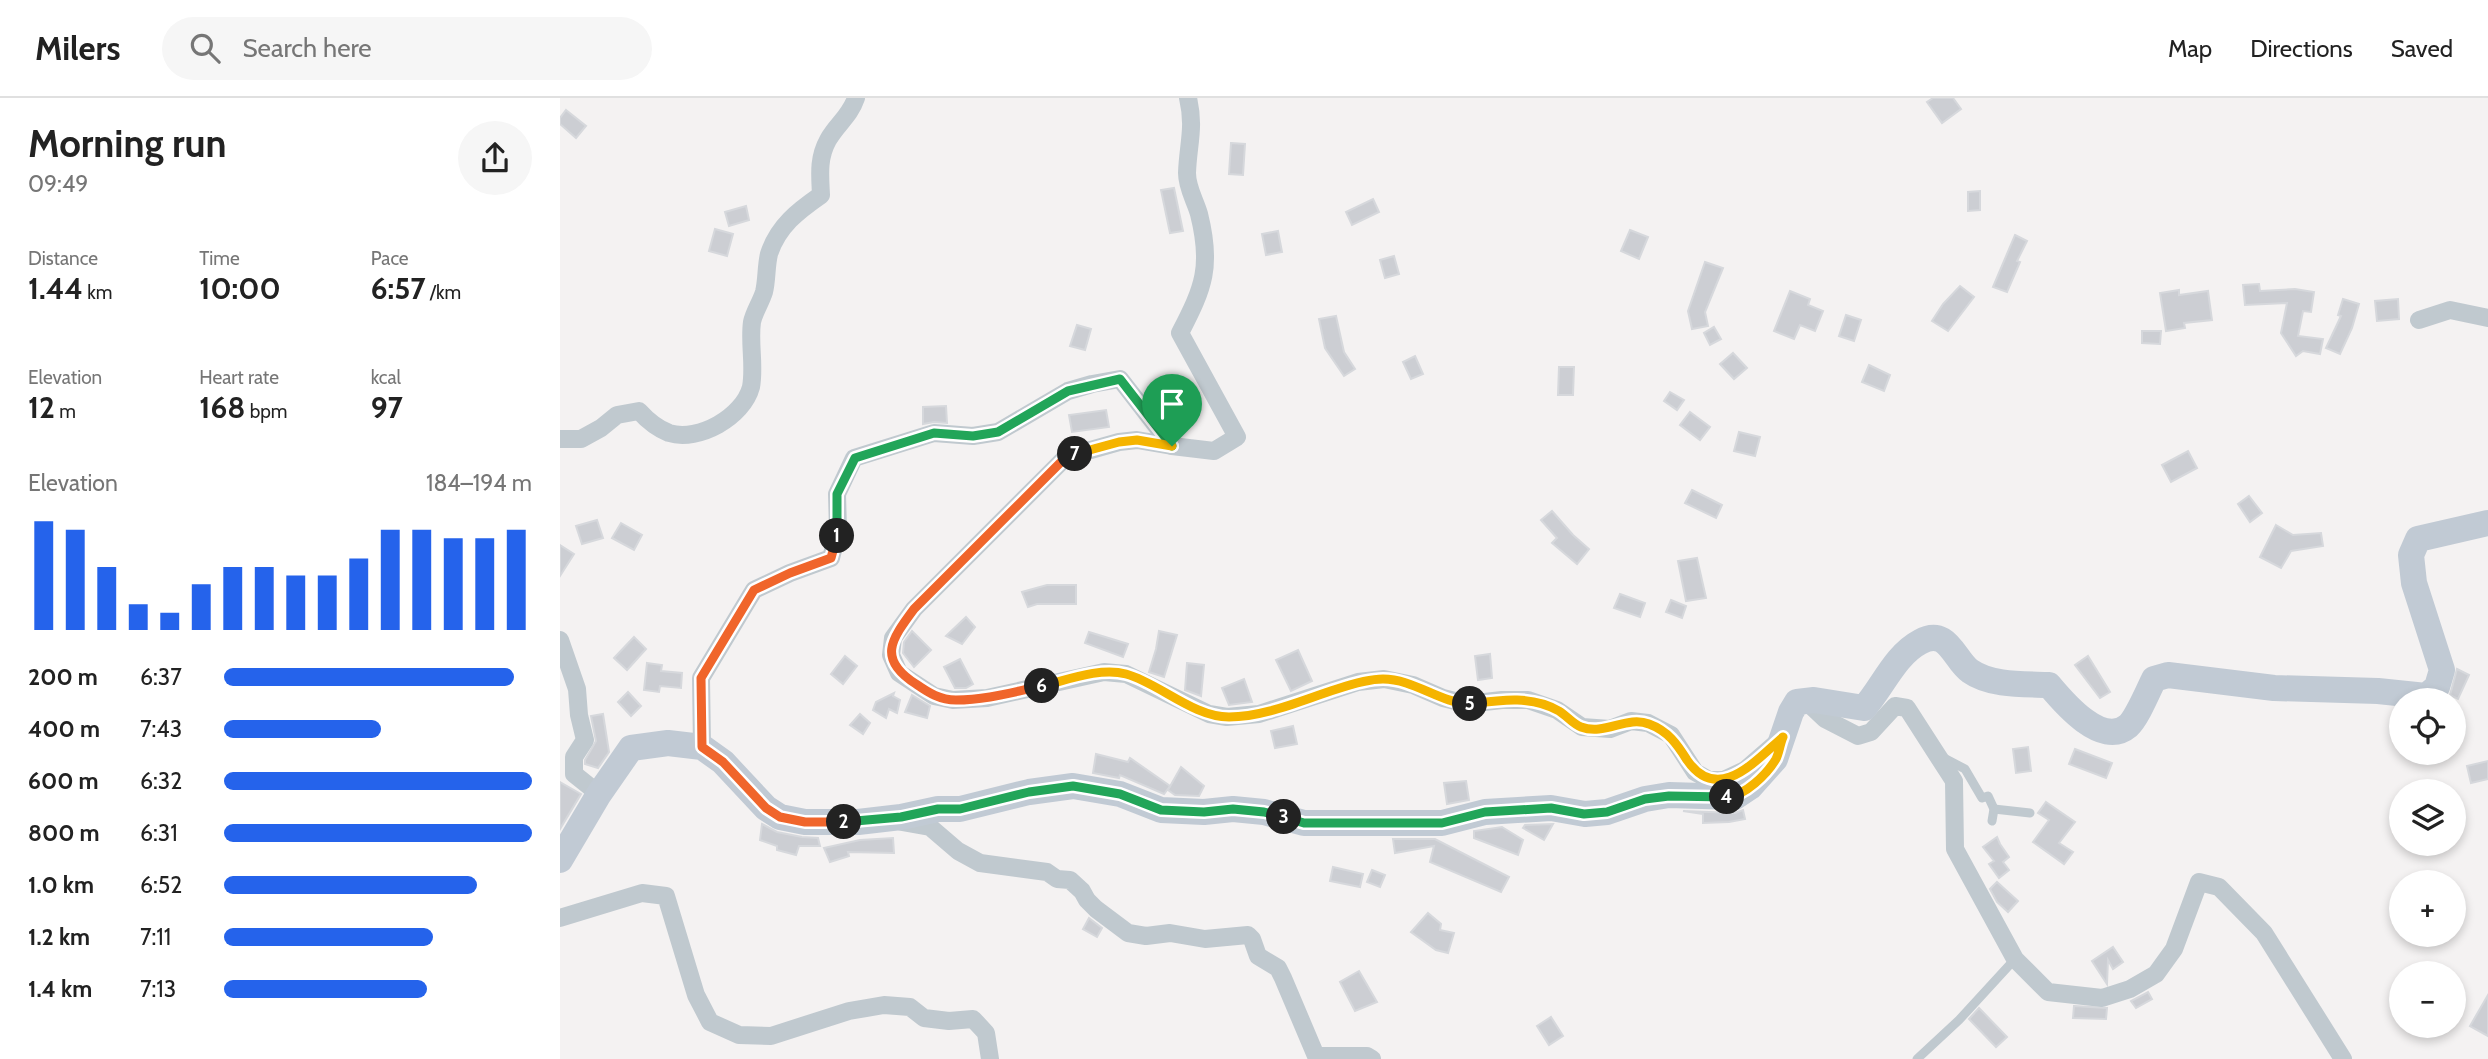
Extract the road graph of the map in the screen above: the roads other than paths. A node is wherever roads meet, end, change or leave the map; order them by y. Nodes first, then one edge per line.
1 (856, 98) edge
2 (1188, 98) edge
3 (2488, 318) edge
4 (2419, 320) dead end
5 (560, 439) edge
6 (1172, 446) junction
7 (2488, 523) edge
8 (560, 640) edge
9 (1807, 702) junction
10 (1783, 737) junction
11 (702, 747) junction
12 (1939, 756) junction
13 (599, 794) junction
14 (1994, 809) junction
15 (2030, 813) dead end
16 (901, 817) junction
17 (1992, 821) dead end
18 (560, 860) edge
19 (560, 918) edge
20 (2015, 959) junction
21 (990, 1059) edge
22 (1372, 1059) edge
23 (1917, 1059) edge
24 (2343, 1059) edge

1 - 5 street
2 - 6 street
3 - 4 street
6 - 10 street
6 - 11 street
7 - 9 main road
8 - 13 street
9 - 10 main road
9 - 12 street
10 - 16 main road
11 - 13 main road
11 - 16 main road
12 - 14 lane
12 - 20 street
13 - 18 main road
14 - 15 lane
14 - 17 lane
16 - 22 street
19 - 21 street
20 - 23 lane
20 - 24 street

